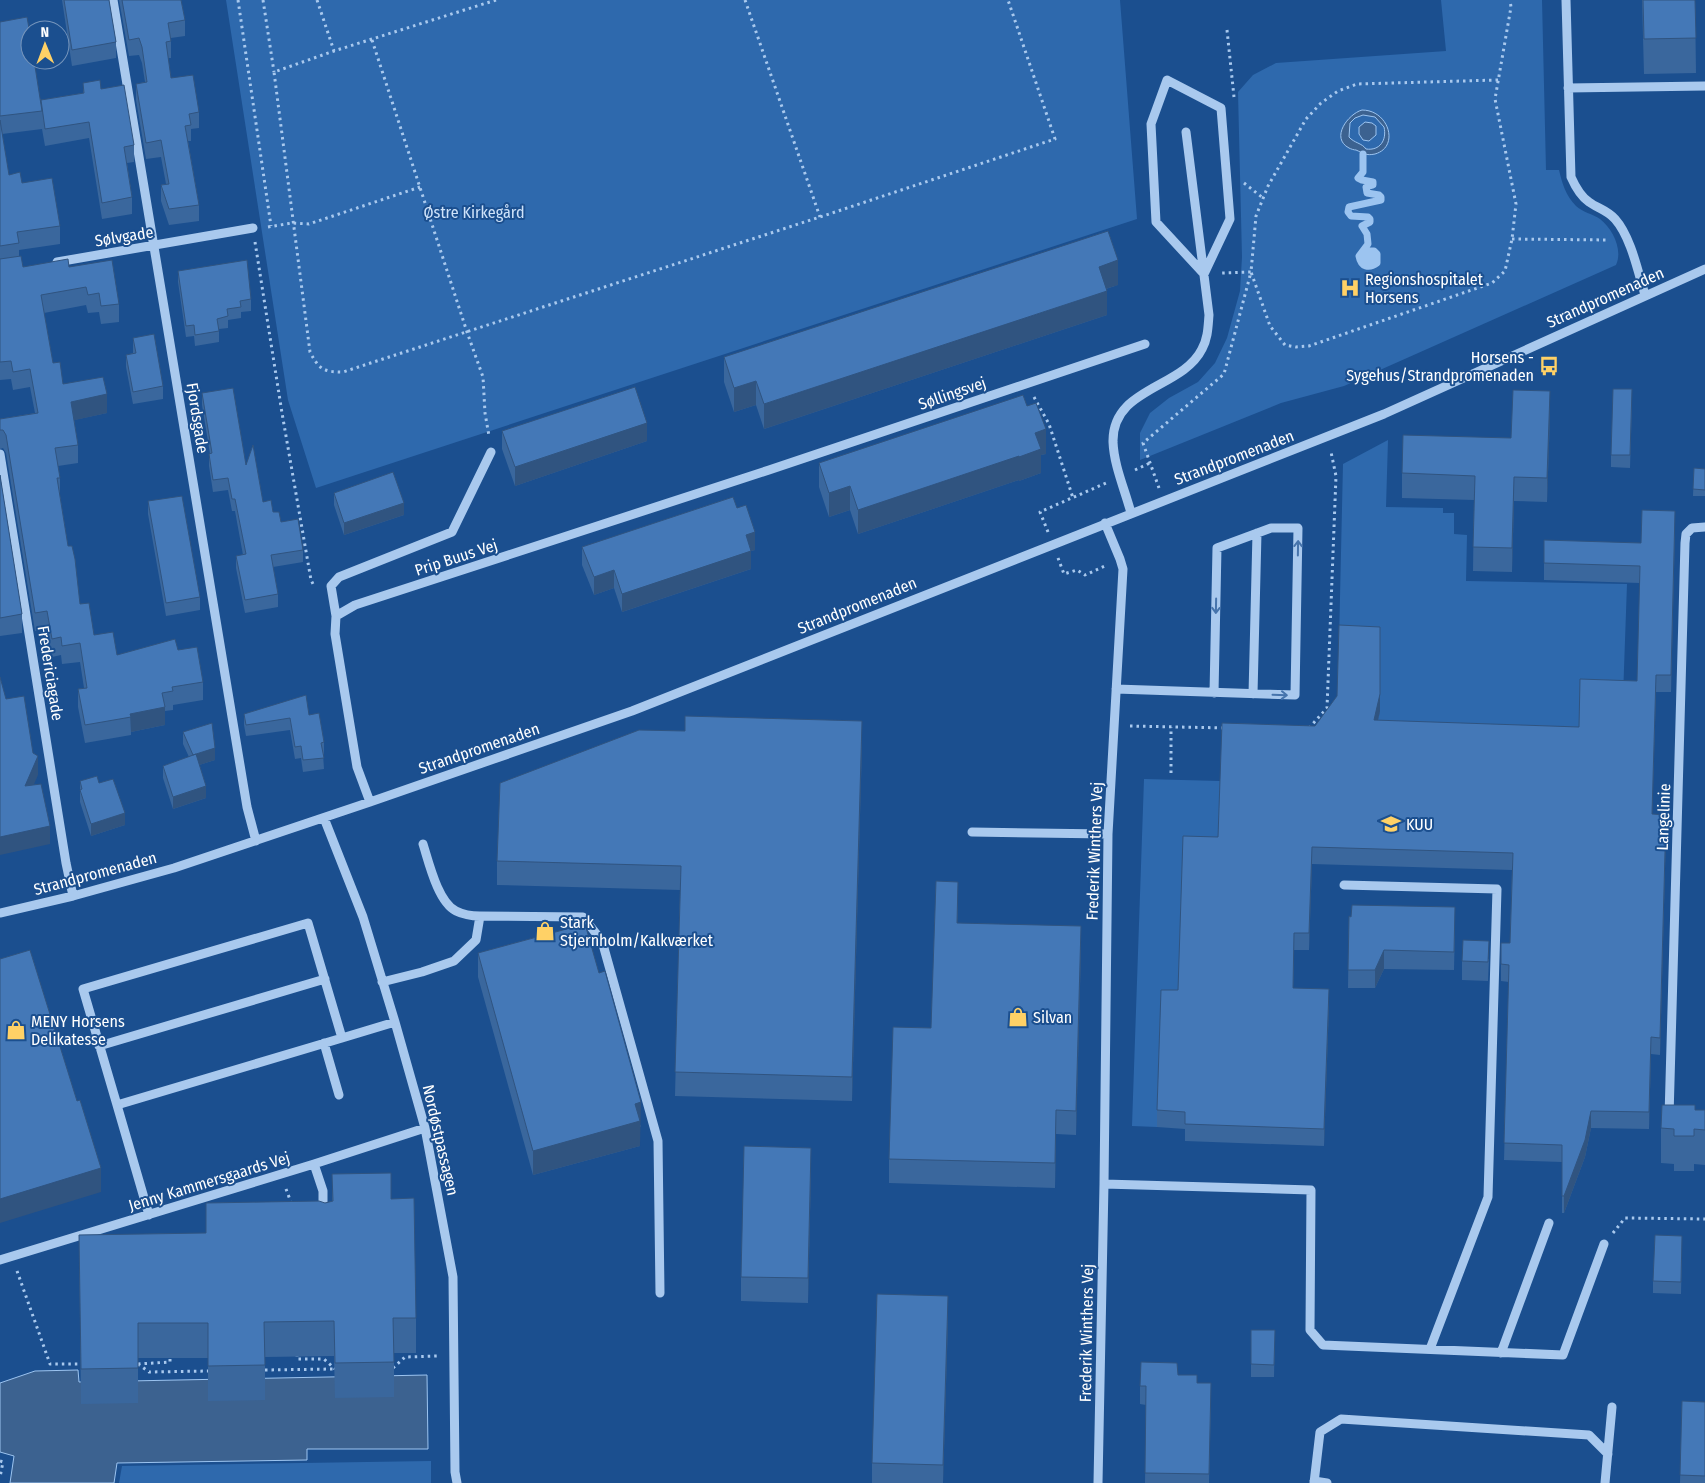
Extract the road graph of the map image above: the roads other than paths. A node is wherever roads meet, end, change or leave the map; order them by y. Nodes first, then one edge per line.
1 (113, 0) edge
2 (1566, 0) edge
3 (1705, 86) edge
4 (1568, 88) junction
5 (1186, 132) dead end
6 (253, 228) road end
7 (154, 246) junction
8 (48, 264) edge
9 (1705, 269) edge
10 (1204, 274) junction
11 (1645, 295) junction
12 (1146, 344) dead end
13 (491, 452) road end
14 (0, 454) edge
15 (768, 470) joint
16 (1132, 513) junction
17 (1105, 523) junction
18 (1705, 527) edge
19 (1257, 534) junction
20 (336, 616) junction
21 (1116, 689) junction
22 (1214, 693) junction
23 (1253, 694) junction
24 (370, 802) junction
25 (324, 818) junction
26 (972, 832) dead end
27 (1108, 834) junction
28 (256, 841) junction
29 (423, 844) dead end
30 (1344, 885) dead end
31 (73, 896) junction
32 (0, 913) edge
33 (480, 916) junction
34 (325, 979) junction
35 (382, 982) junction
36 (395, 1022) junction
37 (342, 1038) junction
38 (324, 1044) junction
39 (99, 1046) junction
40 (340, 1096) dead end
41 (117, 1105) junction
42 (1669, 1122) edge
43 (426, 1128) junction
44 (314, 1164) junction
45 (1104, 1184) junction
46 (149, 1215) junction
47 (1549, 1223) dead end
48 (324, 1224) edge
49 (1604, 1244) road end
50 (0, 1260) edge
51 (660, 1293) dead end
52 (1430, 1350) junction
53 (1501, 1352) junction
54 (1612, 1408) dead end
55 (1608, 1454) junction
56 (1314, 1482) edge
57 (457, 1483) edge
58 (1098, 1483) edge
59 (1327, 1483) edge
60 (1606, 1483) edge

1 - 7 street, Fjordsgade
2 - 4 street
3 - 4 street
4 - 11 street
5 - 10 street
6 - 7 street, Sølvgade
7 - 8 street, Sølvgade
7 - 28 street, Fjordsgade
9 - 11 street, Strandpromenaden
10 - 10 street
10 - 16 street
11 - 16 street, Strandpromenaden
12 - 15 street, Søllingsvej
13 - 20 street
14 - 31 street, Fredericiagade
15 - 20 street, Prip Buus Vej
16 - 17 street, Strandpromenaden
17 - 21 street, Frederik Winthers Vej
17 - 24 street, Strandpromenaden
18 - 42 street, Langelinie
19 -> 22 street
19 - 23 street
23 -> 19 street
20 - 24 street
21 - 22 street
21 - 27 street, Frederik Winthers Vej
22 - 23 street
24 - 25 street, Strandpromenaden
25 - 28 street, Strandpromenaden
25 - 35 street, Nordøstpassagen
26 - 27 street
27 - 45 street, Frederik Winthers Vej
28 - 31 street, Strandpromenaden
29 - 33 street
30 - 52 street
31 - 32 street, Strandpromenaden
33 - 35 street
33 - 51 street
34 - 37 street
34 - 39 street
34 - 39 street
35 - 36 street, Nordøstpassagen
36 - 37 street
36 - 43 street, Nordøstpassagen
37 - 38 street
38 - 40 street
38 - 41 street
39 - 41 street
41 - 46 street
43 - 44 street, Jenny Kammersgaards Vej
43 - 57 street, Nordøstpassagen
44 - 46 street, Jenny Kammersgaards Vej
44 - 48 street
45 - 52 street
45 - 58 street, Frederik Winthers Vej
46 - 50 street, Jenny Kammersgaards Vej
47 - 53 street
49 - 53 street
52 - 53 street
54 - 55 street
55 - 56 street
55 - 60 street
56 - 59 street

